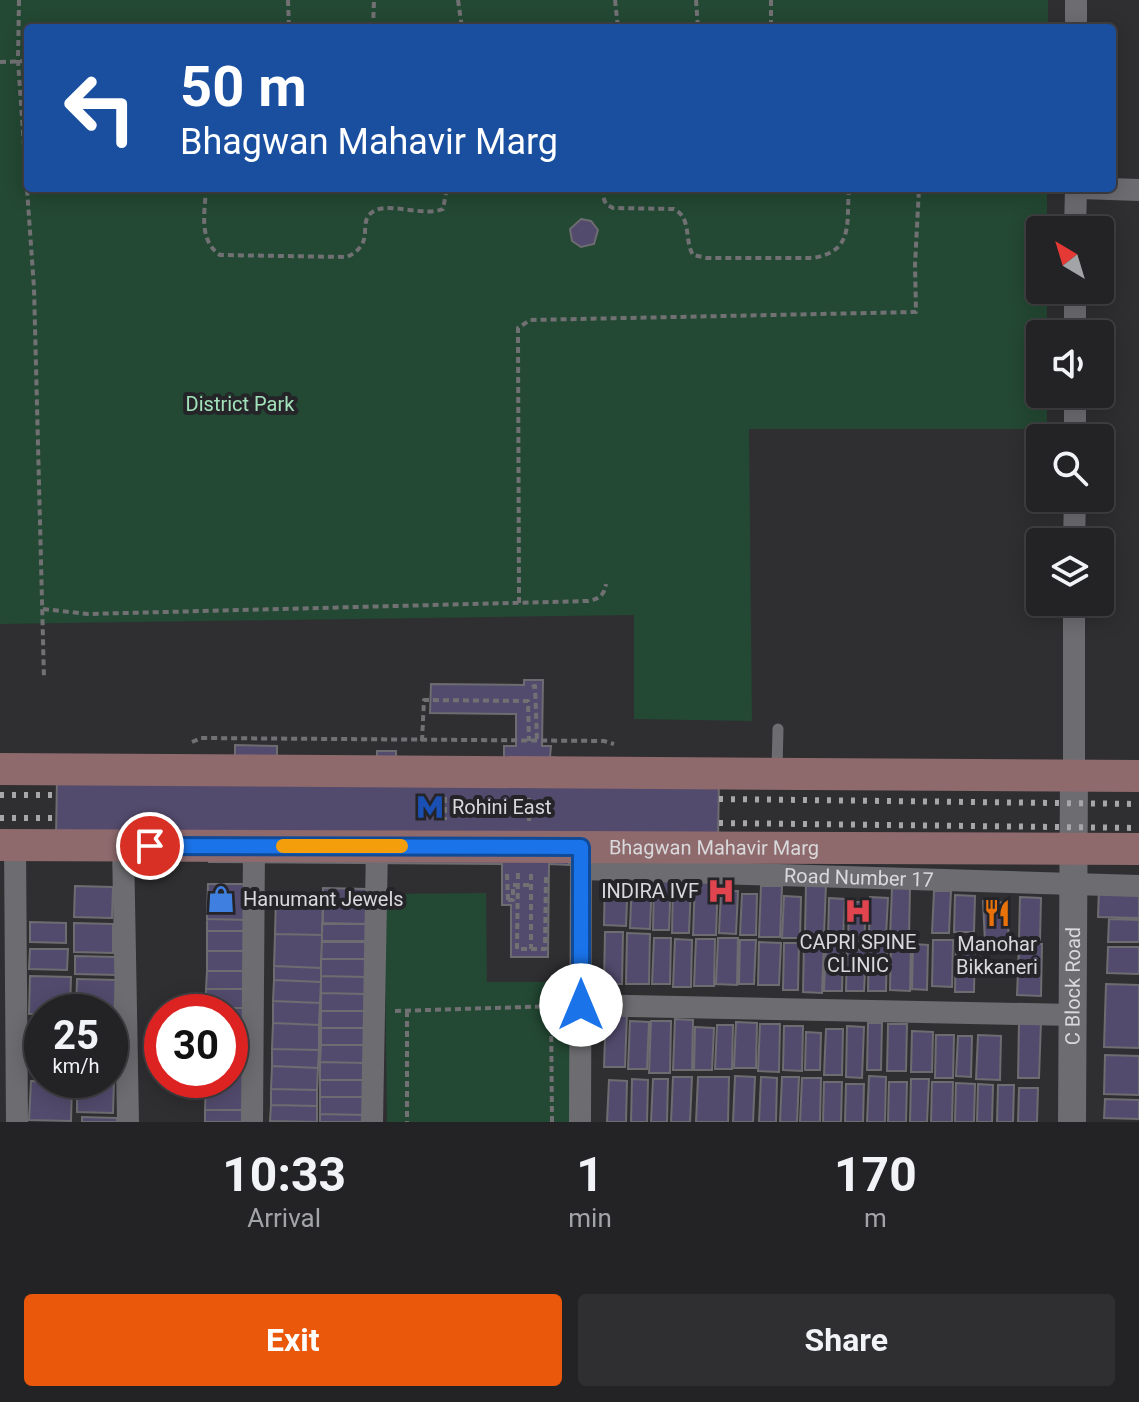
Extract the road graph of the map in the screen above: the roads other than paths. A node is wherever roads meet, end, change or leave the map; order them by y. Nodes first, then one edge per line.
1 (1076, 0) edge
2 (1076, 24) edge
3 (1116, 189) edge
4 (1139, 190) edge
5 (1078, 192) edge
6 (1076, 216) edge
7 (1074, 616) edge
8 (778, 729) dead end
9 (0, 769) edge
10 (777, 774) junction
11 (1074, 775) junction
12 (1139, 776) edge
13 (8, 845) edge
14 (123, 845) junction
15 (254, 846) junction
16 (377, 846) junction
17 (1074, 849) junction
18 (1139, 849) edge
19 (581, 858) junction
20 (1074, 885) junction
21 (1139, 886) edge
22 (581, 1005) junction
23 (1073, 1015) junction
24 (17, 1122) edge
25 (128, 1122) edge
26 (252, 1122) edge
27 (372, 1122) edge
28 (580, 1122) edge
29 (1072, 1122) edge

1 - 2 street
3 - 4 street
5 - 6 street
7 - 11 street
8 - 10 lane
9 - 10 main road
10 - 11 main road
11 - 12 main road
11 - 17 street, C Block Road
13 - 14 main road, Bhagwan Mahavir Marg
13 - 24 street
14 - 15 main road, Bhagwan Mahavir Marg
14 - 25 street
15 - 16 main road, Bhagwan Mahavir Marg
15 - 26 street
16 - 19 main road, Bhagwan Mahavir Marg
16 - 27 street
17 - 18 main road, Bhagwan Mahavir Marg
17 - 19 main road, Bhagwan Mahavir Marg
17 - 20 street, C Block Road
19 - 20 street, Road Number 17
19 - 22 street
20 - 21 street, Road Number 17
20 - 23 street, C Block Road
22 - 23 street
22 - 28 street
23 - 29 street, C Block Road

